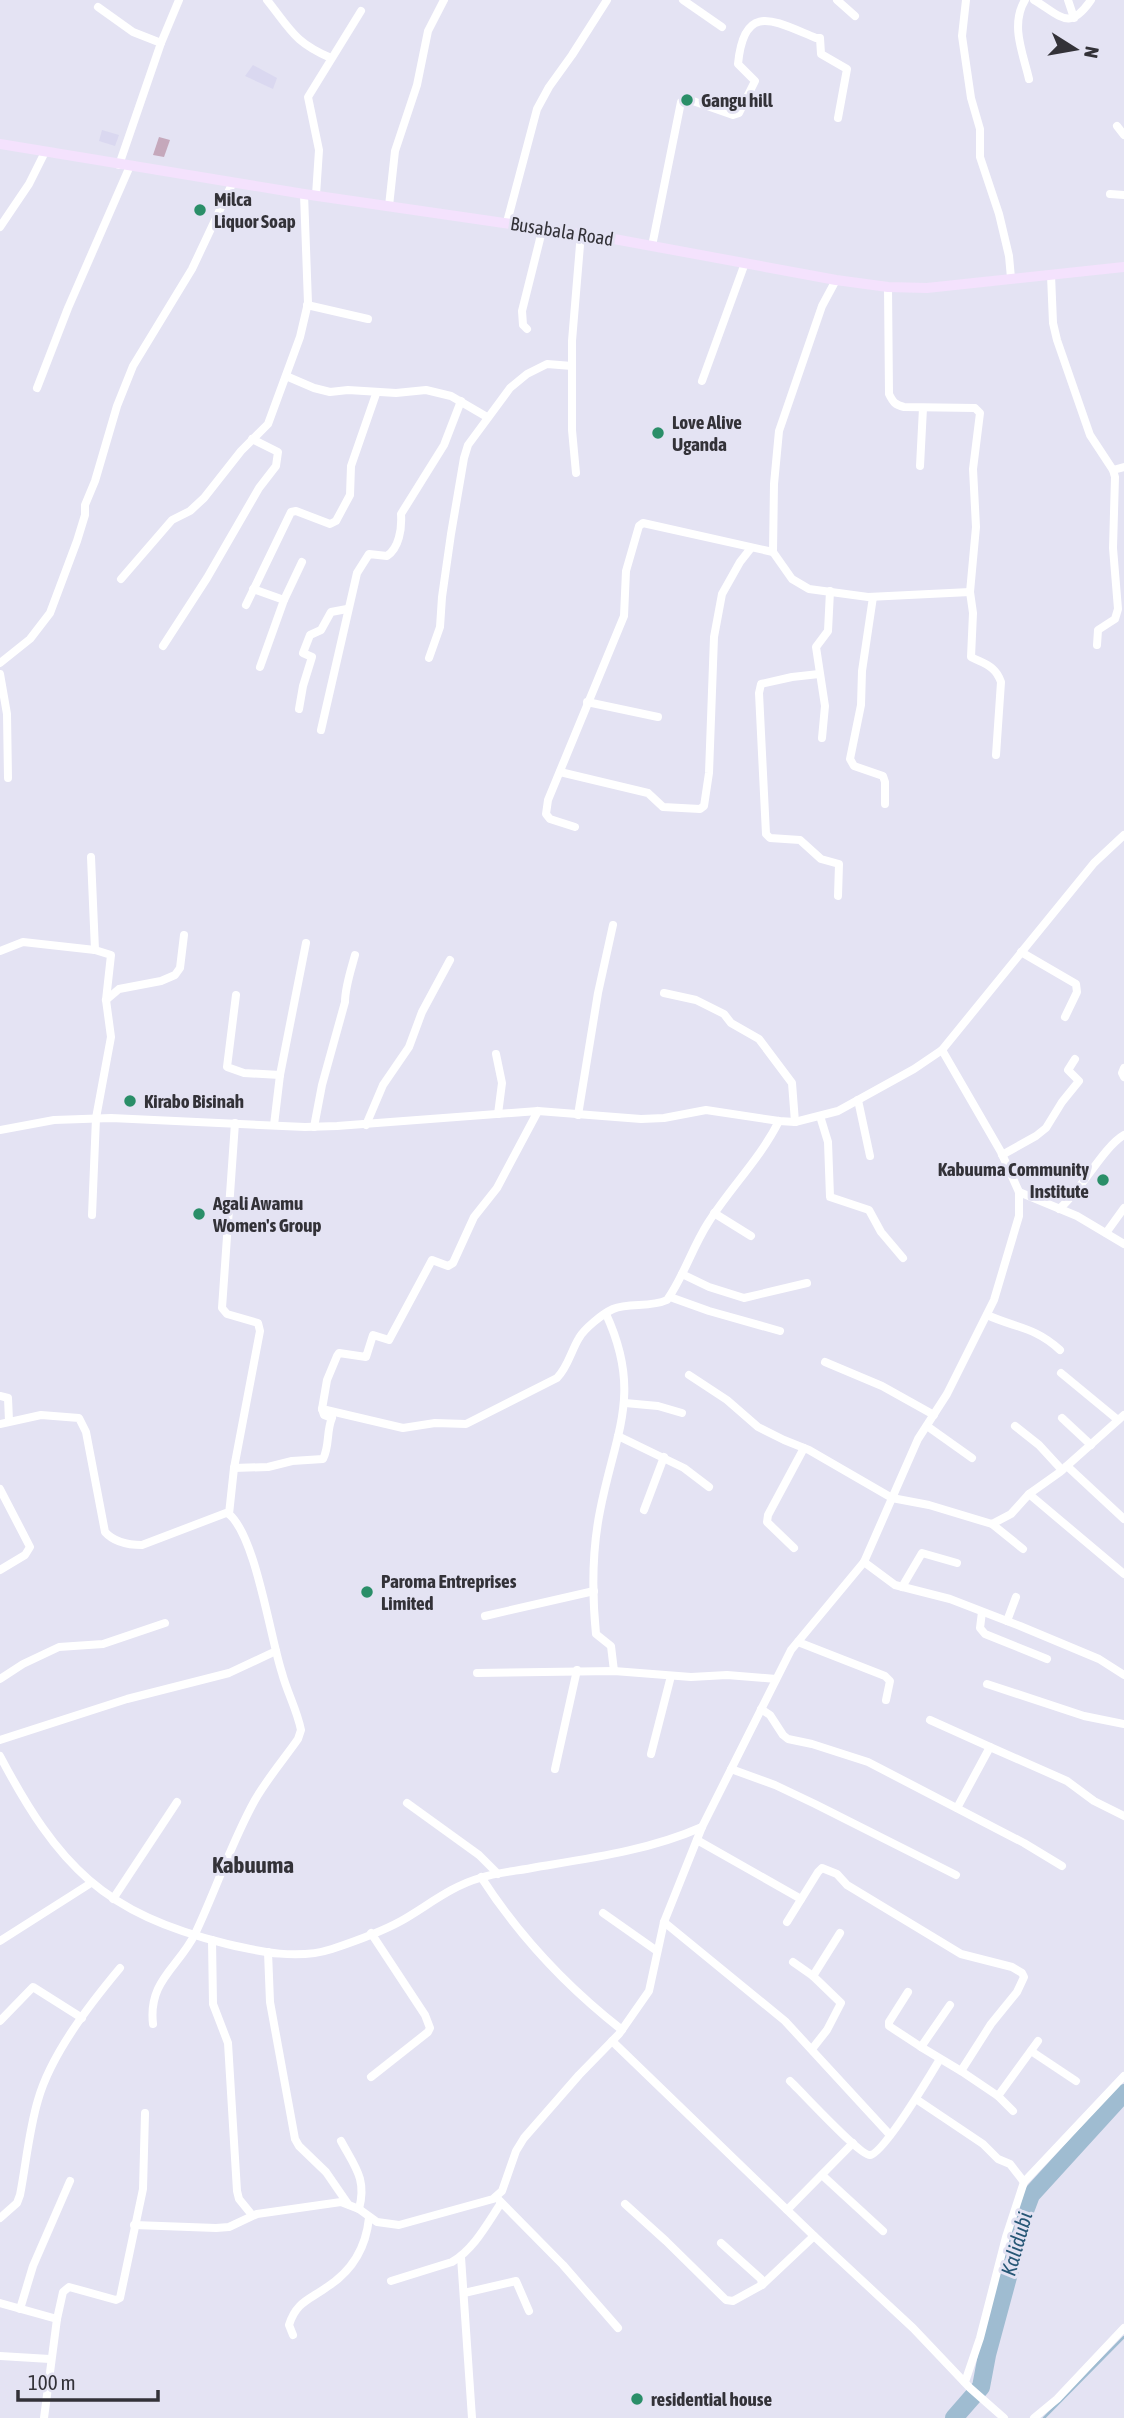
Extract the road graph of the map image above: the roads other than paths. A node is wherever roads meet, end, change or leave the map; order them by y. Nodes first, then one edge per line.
1 (267, 0) edge
2 (444, 0) edge
3 (683, 0) edge
4 (837, 0) edge
5 (967, 0) edge
6 (1025, 0) edge
7 (1034, 0) edge
8 (1068, 0) edge
9 (1091, 0) edge
10 (178, 1) edge
11 (602, 2) edge
12 (98, 7) dead end
13 (360, 11) dead end
14 (855, 16) dead end
15 (1074, 18) junction
16 (722, 27) dead end
17 (161, 43) junction
18 (331, 58) junction
19 (1029, 79) dead end
20 (838, 118) dead end
21 (1117, 126) dead end
22 (1124, 135) edge
23 (0, 144) edge
24 (45, 152) junction
25 (124, 165) junction
26 (233, 182) junction
27 (1110, 194) dead end
28 (310, 195) junction
29 (1124, 195) edge
30 (388, 205) junction
31 (507, 222) junction
32 (0, 227) edge
33 (543, 227) junction
34 (581, 233) junction
35 (652, 246) junction
36 (745, 263) junction
37 (1124, 267) edge
38 (1051, 275) junction
39 (1012, 278) junction
40 (836, 280) junction
41 (888, 288) junction
42 (307, 305) junction
43 (368, 319) dead end
44 (527, 329) dead end
45 (572, 366) junction
46 (286, 376) junction
47 (702, 381) dead end
48 (37, 388) dead end
49 (376, 394) junction
50 (461, 401) junction
51 (923, 408) junction
52 (487, 417) junction
53 (252, 439) junction
54 (920, 466) dead end
55 (1124, 467) edge
56 (1113, 470) junction
57 (576, 473) dead end
58 (751, 548) junction
59 (773, 552) junction
60 (302, 562) dead end
61 (121, 579) dead end
62 (253, 589) junction
63 (830, 591) junction
64 (970, 592) junction
65 (873, 597) junction
66 (284, 600) junction
67 (246, 605) dead end
68 (347, 609) junction
69 (1097, 645) dead end
70 (163, 646) dead end
71 (429, 658) dead end
72 (0, 663) edge
73 (260, 667) dead end
74 (0, 674) edge
75 (819, 674) junction
76 (587, 702) junction
77 (299, 709) dead end
78 (658, 717) dead end
79 (321, 730) dead end
80 (822, 738) dead end
81 (996, 755) dead end
82 (560, 772) junction
83 (9, 778) dead end
84 (884, 804) dead end
85 (575, 827) dead end
86 (1124, 835) edge
87 (91, 857) dead end
88 (838, 896) dead end
89 (613, 925) dead end
90 (184, 935) dead end
91 (306, 943) dead end
92 (95, 950) junction
93 (0, 951) edge
94 (1021, 952) junction
95 (355, 954) dead end
96 (450, 960) dead end
97 (664, 993) dead end
98 (236, 995) dead end
99 (106, 1000) junction
100 (1065, 1017) dead end
101 (942, 1050) junction
102 (496, 1054) dead end
103 (1075, 1059) dead end
104 (1124, 1068) edge
105 (280, 1075) junction
106 (1124, 1077) edge
107 (858, 1100) junction
108 (538, 1111) junction
109 (498, 1114) junction
110 (578, 1115) junction
111 (820, 1116) junction
112 (96, 1118) junction
113 (779, 1121) junction
114 (795, 1122) junction
115 (235, 1123) junction
116 (274, 1125) junction
117 (366, 1125) junction
118 (314, 1127) junction
119 (0, 1130) edge
120 (1124, 1135) edge
121 (1002, 1155) junction
122 (870, 1156) dead end
123 (1019, 1192) junction
124 (1124, 1208) edge
125 (1059, 1209) junction
126 (714, 1213) junction
127 (92, 1215) dead end
128 (1105, 1233) junction
129 (751, 1237) dead end
130 (1124, 1244) edge
131 (903, 1258) dead end
132 (682, 1273) junction
133 (807, 1283) dead end
134 (670, 1297) junction
135 (606, 1314) junction
136 (987, 1315) junction
137 (780, 1331) dead end
138 (1060, 1350) dead end
139 (825, 1362) dead end
140 (1061, 1373) dead end
141 (689, 1375) dead end
142 (0, 1396) edge
143 (625, 1403) junction
144 (321, 1409) junction
145 (682, 1413) dead end
146 (934, 1415) junction
147 (1121, 1417) edge
148 (1062, 1418) dead end
149 (9, 1421) junction
150 (0, 1424) edge
151 (927, 1426) junction
152 (1015, 1426) dead end
153 (618, 1436) junction
154 (1091, 1445) junction
155 (804, 1448) junction
156 (664, 1457) junction
157 (972, 1458) dead end
158 (234, 1468) junction
159 (1064, 1468) junction
160 (709, 1487) dead end
161 (0, 1489) edge
162 (1028, 1494) junction
163 (892, 1498) junction
164 (644, 1510) dead end
165 (229, 1514) junction
166 (1124, 1519) edge
167 (992, 1524) junction
168 (794, 1548) dead end
169 (1023, 1549) dead end
170 (864, 1562) junction
171 (957, 1563) dead end
172 (0, 1570) edge
173 (1124, 1574) edge
174 (902, 1587) junction
175 (594, 1591) junction
176 (1016, 1597) dead end
177 (982, 1612) junction
178 (485, 1616) dead end
179 (1007, 1621) junction
180 (165, 1623) dead end
181 (798, 1642) junction
182 (276, 1651) junction
183 (1047, 1659) dead end
184 (577, 1670) junction
185 (614, 1671) junction
186 (477, 1672) dead end
187 (1124, 1674) edge
188 (671, 1676) junction
189 (0, 1679) edge
190 (776, 1679) junction
191 (987, 1684) dead end
192 (886, 1700) dead end
193 (761, 1709) junction
194 (930, 1720) dead end
195 (1124, 1724) edge
196 (0, 1740) edge
197 (990, 1747) junction
198 (651, 1754) dead end
199 (0, 1756) edge
200 (555, 1769) dead end
201 (731, 1769) junction
202 (177, 1802) dead end
203 (407, 1803) dead end
204 (957, 1808) junction
205 (1124, 1816) edge
206 (702, 1827) junction
207 (697, 1840) junction
208 (1062, 1866) dead end
209 (498, 1874) junction
210 (956, 1875) dead end
211 (481, 1877) junction
212 (91, 1883) junction
213 (113, 1899) junction
214 (801, 1899) junction
215 (603, 1913) dead end
216 (664, 1922) junction
217 (787, 1922) dead end
218 (372, 1933) junction
219 (840, 1933) dead end
220 (194, 1936) junction
221 (212, 1940) junction
222 (0, 1941) edge
223 (657, 1951) junction
224 (268, 1952) junction
225 (793, 1962) dead end
226 (120, 1968) dead end
227 (813, 1976) junction
228 (908, 1992) dead end
229 (950, 2005) dead end
230 (82, 2018) junction
231 (0, 2021) edge
232 (153, 2024) dead end
233 (622, 2030) junction
234 (612, 2041) junction
235 (1038, 2041) dead end
236 (921, 2047) junction
237 (812, 2049) junction
238 (1031, 2051) junction
239 (940, 2059) junction
240 (961, 2071) junction
241 (1124, 2076) edge
242 (371, 2077) dead end
243 (790, 2081) dead end
244 (1076, 2081) dead end
245 (998, 2096) junction
246 (916, 2099) junction
247 (1013, 2111) dead end
248 (145, 2113) dead end
249 (890, 2135) junction
250 (341, 2141) dead end
251 (853, 2143) junction
252 (822, 2175) junction
253 (70, 2181) dead end
254 (1024, 2182) junction
255 (498, 2200) junction
256 (349, 2204) junction
257 (625, 2204) dead end
258 (359, 2209) junction
259 (787, 2210) junction
260 (252, 2215) junction
261 (0, 2218) edge
262 (369, 2218) junction
263 (134, 2225) junction
264 (883, 2231) dead end
265 (814, 2236) junction
266 (721, 2243) dead end
267 (461, 2257) junction
268 (391, 2281) dead end
269 (762, 2285) junction
270 (464, 2293) junction
271 (0, 2302) edge
272 (20, 2309) junction
273 (528, 2311) dead end
274 (57, 2319) junction
275 (618, 2328) dead end
276 (1124, 2328) edge
277 (293, 2335) dead end
278 (0, 2356) edge
279 (50, 2359) junction
280 (968, 2385) junction
281 (44, 2418) edge
282 (472, 2418) edge
283 (1004, 2418) edge
284 (1034, 2418) edge

1 - 18 street
2 - 30 street
3 - 16 street
4 - 14 street
5 - 39 street
6 - 19 street
7 - 15 street
8 - 15 street
9 - 15 street
10 - 17 street
11 - 31 street
12 - 17 street
13 - 18 street
17 - 25 street
18 - 28 street
20 - 35 street
21 - 22 street
23 - 24 street, Busabala Road
24 - 25 street, Busabala Road
24 - 32 street
25 - 26 street, Busabala Road
25 - 48 street
26 - 28 street, Busabala Road
26 - 72 street
27 - 29 street
28 - 30 street, Busabala Road
28 - 42 street
30 - 31 street, Busabala Road
31 - 33 street, Busabala Road
33 - 34 street, Busabala Road
33 - 44 street
34 - 35 street, Busabala Road
34 - 45 street
35 - 36 street, Busabala Road
36 - 40 street, Busabala Road
36 - 47 street
37 - 38 street, Busabala Road
38 - 39 street, Busabala Road
38 - 56 street
39 - 41 street, Busabala Road
40 - 41 street, Busabala Road
40 - 59 street
41 - 51 street
42 - 43 street
42 - 46 street
45 - 52 street
45 - 57 street
46 - 49 street
46 - 53 street
49 - 50 street
49 - 62 street
50 - 52 street
50 - 68 street
51 - 54 street
51 - 64 street
52 - 71 street
53 - 61 street
53 - 70 street
55 - 56 street
56 - 69 street
58 - 59 street
58 - 76 street
58 - 82 street
59 - 63 street
60 - 66 street
62 - 66 street
62 - 67 street
63 - 65 street
63 - 75 street
64 - 65 street
64 - 81 street
65 - 84 street
66 - 73 street
68 - 77 street
68 - 79 street
74 - 83 street
75 - 80 street
75 - 88 street
76 - 78 street
76 - 82 street
82 - 85 street
86 - 94 street
87 - 92 street
89 - 110 street
90 - 99 street
91 - 105 street
92 - 93 street
92 - 99 street
94 - 100 street
94 - 101 street
95 - 118 street
96 - 117 street
97 - 114 street
98 - 105 street
99 - 112 street
101 - 107 street
101 - 121 street
102 - 109 street
103 - 121 street
104 - 106 street
105 - 116 street
107 - 111 street
107 - 122 street
108 - 109 street
108 - 110 street
108 - 144 street
109 - 117 street
110 - 113 street
111 - 114 street
111 - 131 street
112 - 115 street
112 - 119 street
112 - 127 street
113 - 114 street
113 - 126 street
115 - 116 street
115 - 158 street
116 - 118 street
117 - 118 street
120 - 125 street
121 - 123 street
123 - 125 street
123 - 136 street
124 - 128 street
125 - 128 street
126 - 129 street
126 - 132 street
128 - 130 street
132 - 133 street
132 - 134 street
134 - 135 street
134 - 137 street
135 - 143 street
135 - 144 street
136 - 138 street
136 - 146 street
139 - 146 street
140 - 147 street
141 - 155 street
142 - 149 street
143 - 145 street
143 - 153 street
144 - 158 street
146 - 151 street
147 - 154 street
148 - 154 street
149 - 150 street
149 - 165 street
151 - 157 street
151 - 163 street
152 - 159 street
153 - 156 street
153 - 175 street
154 - 159 street
155 - 163 street
155 - 168 street
156 - 160 street
156 - 164 street
158 - 165 street
159 - 162 street
159 - 166 street
161 - 172 street
162 - 167 street
162 - 173 street
163 - 167 street
163 - 170 street
165 - 182 street
167 - 169 street
170 - 174 street
170 - 181 street
171 - 174 street
174 - 177 street
175 - 178 street
175 - 185 street
176 - 179 street
177 - 179 street
177 - 183 street
179 - 187 street
180 - 189 street
181 - 190 street
181 - 192 street
182 - 196 street
182 - 220 street
184 - 185 street
184 - 186 street
184 - 200 street
185 - 188 street
188 - 190 street
188 - 198 street
190 - 193 street
191 - 195 street
193 - 201 street
193 - 204 street
194 - 197 street
197 - 204 street
197 - 205 street
199 - 212 street
201 - 206 street
201 - 210 street
202 - 213 street
203 - 209 street
204 - 208 street
206 - 207 street
206 - 209 street
207 - 214 street
207 - 216 street
209 - 211 street
211 - 218 street
211 - 233 street
212 - 213 street
212 - 222 street
213 - 220 street
214 - 217 street
214 - 240 street
215 - 223 street
216 - 223 street
216 - 237 street
218 - 224 street
218 - 242 street
219 - 227 street
220 - 221 street
220 - 232 street
221 - 224 street
221 - 260 street
223 - 233 street
224 - 256 street
225 - 227 street
226 - 230 street
227 - 237 street
228 - 236 street
229 - 236 street
230 - 231 street
230 - 261 street
233 - 234 street
234 - 255 street
234 - 259 street
235 - 238 street
236 - 239 street
237 - 249 street
238 - 244 street
238 - 245 street
239 - 240 street
239 - 246 street
240 - 245 street
241 - 254 street
243 - 251 street
245 - 247 street
246 - 249 street
246 - 254 street
248 - 263 street
249 - 251 street
250 - 258 street
251 - 252 street
252 - 259 street
252 - 264 street
253 - 272 street
254 - 280 street
255 - 262 street
255 - 267 street
255 - 275 street
256 - 258 street
256 - 260 street
257 - 269 street
258 - 262 street
259 - 265 street
260 - 263 street
262 - 277 street
263 - 274 street
265 - 269 street
265 - 280 street
266 - 269 street
267 - 268 street
267 - 270 street
270 - 273 street
270 - 282 street
271 - 272 street
272 - 274 street
274 - 279 street
276 - 284 street
278 - 279 street
279 - 281 street
280 - 283 street

